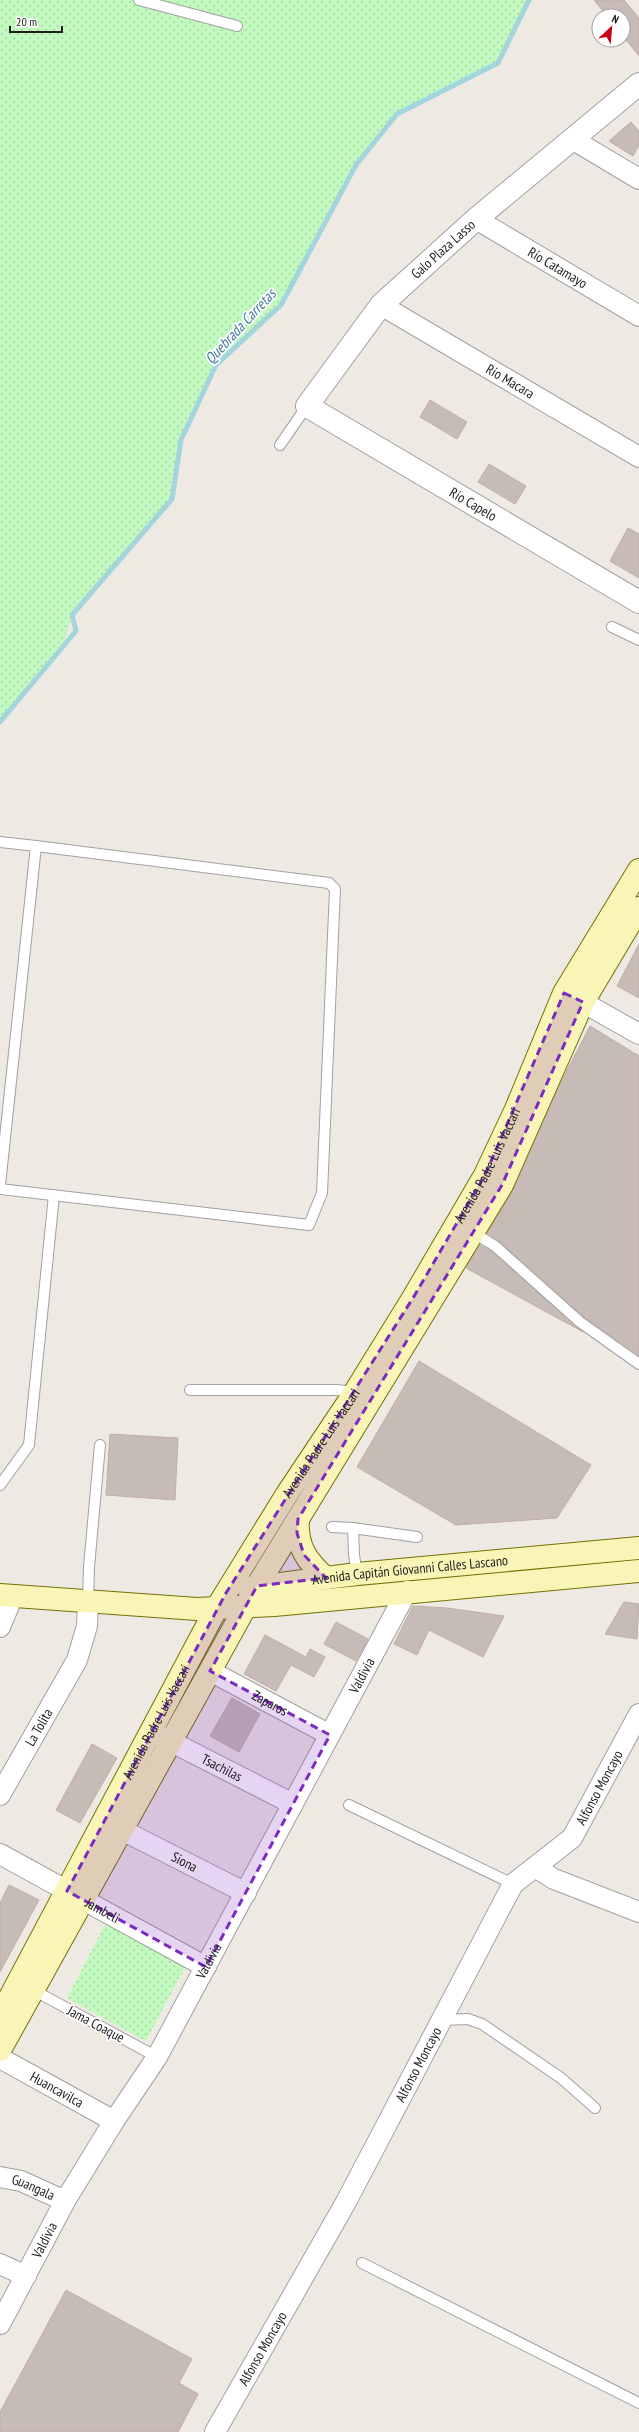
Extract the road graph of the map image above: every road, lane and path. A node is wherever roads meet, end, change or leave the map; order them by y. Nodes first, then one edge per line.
1 (139, 0) edge
2 (237, 26) dead end
3 (639, 84) edge
4 (572, 139) junction
5 (639, 179) edge
6 (476, 219) junction
7 (381, 304) junction
8 (639, 316) edge
9 (307, 406) junction
10 (280, 445) dead end
11 (639, 456) edge
12 (639, 602) edge
13 (612, 627) dead end
14 (639, 640) edge
15 (0, 842) edge
16 (36, 846) junction
17 (639, 870) edge
18 (637, 914) edge
19 (573, 997) junction
20 (639, 1034) edge
21 (0, 1185) edge
22 (0, 1189) edge
23 (54, 1195) junction
24 (474, 1233) junction
25 (639, 1364) edge
26 (190, 1390) dead end
27 (355, 1392) junction
28 (100, 1445) dead end
29 (0, 1485) edge
30 (298, 1519) junction
31 (332, 1527) dead end
32 (353, 1528) junction
33 (417, 1537) dead end
34 (639, 1548) edge
35 (639, 1571) edge
36 (357, 1574) junction
37 (326, 1578) junction
38 (257, 1586) junction
39 (407, 1591) junction
40 (7, 1595) edge
41 (221, 1601) junction
42 (88, 1602) junction
43 (246, 1607) junction
44 (0, 1627) edge
45 (210, 1671) junction
46 (639, 1714) edge
47 (150, 1732) junction
48 (330, 1735) junction
49 (171, 1742) junction
50 (0, 1795) edge
51 (293, 1804) junction
52 (349, 1805) dead end
53 (122, 1830) junction
54 (0, 1854) edge
55 (535, 1867) junction
56 (513, 1884) junction
57 (246, 1893) junction
58 (75, 1896) junction
59 (639, 1912) edge
60 (206, 1967) junction
61 (35, 1991) junction
62 (0, 2016) edge
63 (442, 2020) junction
64 (0, 2050) edge
65 (157, 2057) junction
66 (0, 2058) edge
67 (595, 2108) dead end
68 (114, 2121) junction
69 (0, 2177) edge
70 (65, 2201) junction
71 (362, 2263) dead end
72 (0, 2264) edge
73 (26, 2276) junction
74 (0, 2324) edge
75 (639, 2404) edge
76 (216, 2432) edge

1 - 2 lane
3 - 4 street, Galo Plaza Lasso
4 - 5 street
4 - 6 street, Galo Plaza Lasso
6 - 7 street, Galo Plaza Lasso
6 - 8 street, Río Catamayo
7 - 9 street, Galo Plaza Lasso
7 - 11 street, Río Macara
9 - 10 lane, Galo Plaza Lasso
9 - 12 street, Río Capelo
13 - 14 lane
15 - 16 lane
16 - 21 lane
16 - 23 lane
17 - 19 main road, Avenida Padre Luis Vaccari
18 - 19 main road, Avenida Padre Luis Vaccari
19 - 20 street
19 - 24 main road, Avenida Padre Luis Vaccari
19 - 27 main road, Avenida Padre Luis Vaccari
22 - 23 lane
23 - 29 lane
24 - 25 lane
24 - 30 main road, Avenida Padre Luis Vaccari
26 - 27 lane
27 - 41 main road, Avenida Padre Luis Vaccari
28 - 42 lane
30 - 37 main road
30 - 38 main road, Avenida Padre Luis Vaccari
31 - 32 lane
32 - 33 lane
32 - 36 lane
34 - 36 main road, Avenida Capitán Giovanni Calles Lascano
35 - 39 main road, Avenida Capitán Giovanni Calles Lascano
36 - 37 main road, Avenida Capitán Giovanni Calles Lascano
37 - 38 main road, Avenida Capitán Giovanni Calles Lascano
38 - 41 main road, Avenida Capitán Giovanni Calles Lascano
38 - 43 main road, Avenida Padre Luis Vaccari
39 - 43 main road, Avenida Capitán Giovanni Calles Lascano
39 - 48 street, Valdivia
40 - 42 main road, Avenida Capitán Giovanni Calles Lascano
40 - 44 street
41 - 42 main road, Avenida Capitán Giovanni Calles Lascano
41 - 43 main road, Avenida Capitán Giovanni Calles Lascano
41 - 47 main road, Avenida Padre Luis Vaccari
42 - 50 street, La Tolita
43 - 45 main road, Avenida Padre Luis Vaccari
45 - 48 street, Zaparos
45 - 49 main road, Avenida Padre Luis Vaccari
46 - 55 street, Alfonso Moncayo
47 - 49 street, Tsachilas
47 - 58 main road, Avenida Padre Luis Vaccari
48 - 51 street, Valdivia
49 - 51 street, Tsachilas
49 - 53 main road, Avenida Padre Luis Vaccari
51 - 57 street, Valdivia
52 - 56 lane
53 - 57 street, Siona
53 - 58 main road, Avenida Padre Luis Vaccari
54 - 58 street, Jambeli
55 - 56 street, Alfonso Moncayo
55 - 59 street
56 - 63 street, Alfonso Moncayo
57 - 60 street, Valdivia
58 - 60 street, Jambeli
58 - 61 main road, Avenida Padre Luis Vaccari
58 - 62 main road, Avenida Padre Luis Vaccari
60 - 65 street, Valdivia
61 - 64 main road, Avenida Padre Luis Vaccari
61 - 65 lane, Jama Coaque
63 - 67 lane
63 - 76 street, Alfonso Moncayo
65 - 68 street, Valdivia
66 - 68 street, Huancavilca
68 - 70 street, Valdivia
69 - 70 street, Guangala
70 - 73 street, Valdivia
71 - 75 lane
72 - 73 street
73 - 74 street, Valdivia

